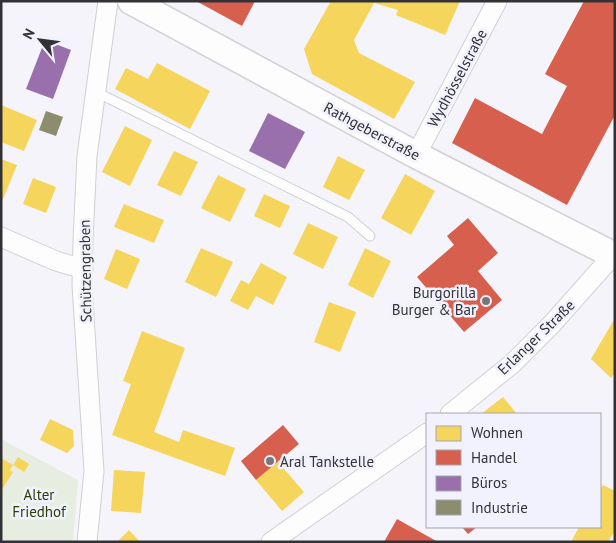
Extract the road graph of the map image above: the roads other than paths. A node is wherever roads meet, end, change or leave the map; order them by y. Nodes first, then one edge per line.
1 (108, 1) edge
2 (131, 1) edge
3 (497, 1) edge
4 (94, 91) junction
5 (416, 155) junction
6 (370, 236) dead end
7 (1, 237) edge
8 (614, 255) edge
9 (83, 269) junction
10 (451, 413) edge
11 (426, 434) edge
12 (87, 542) edge
13 (271, 542) edge

1 - 4 street, Schützengraben
2 - 5 street, Rathgeberstraße
3 - 5 street, Wydhösselstraße
4 - 6 lane
4 - 9 street, Schützengraben
5 - 8 street, Rathgeberstraße
7 - 9 street
8 - 10 street, Erlanger Straße
9 - 12 street, Schützengraben
11 - 13 street

